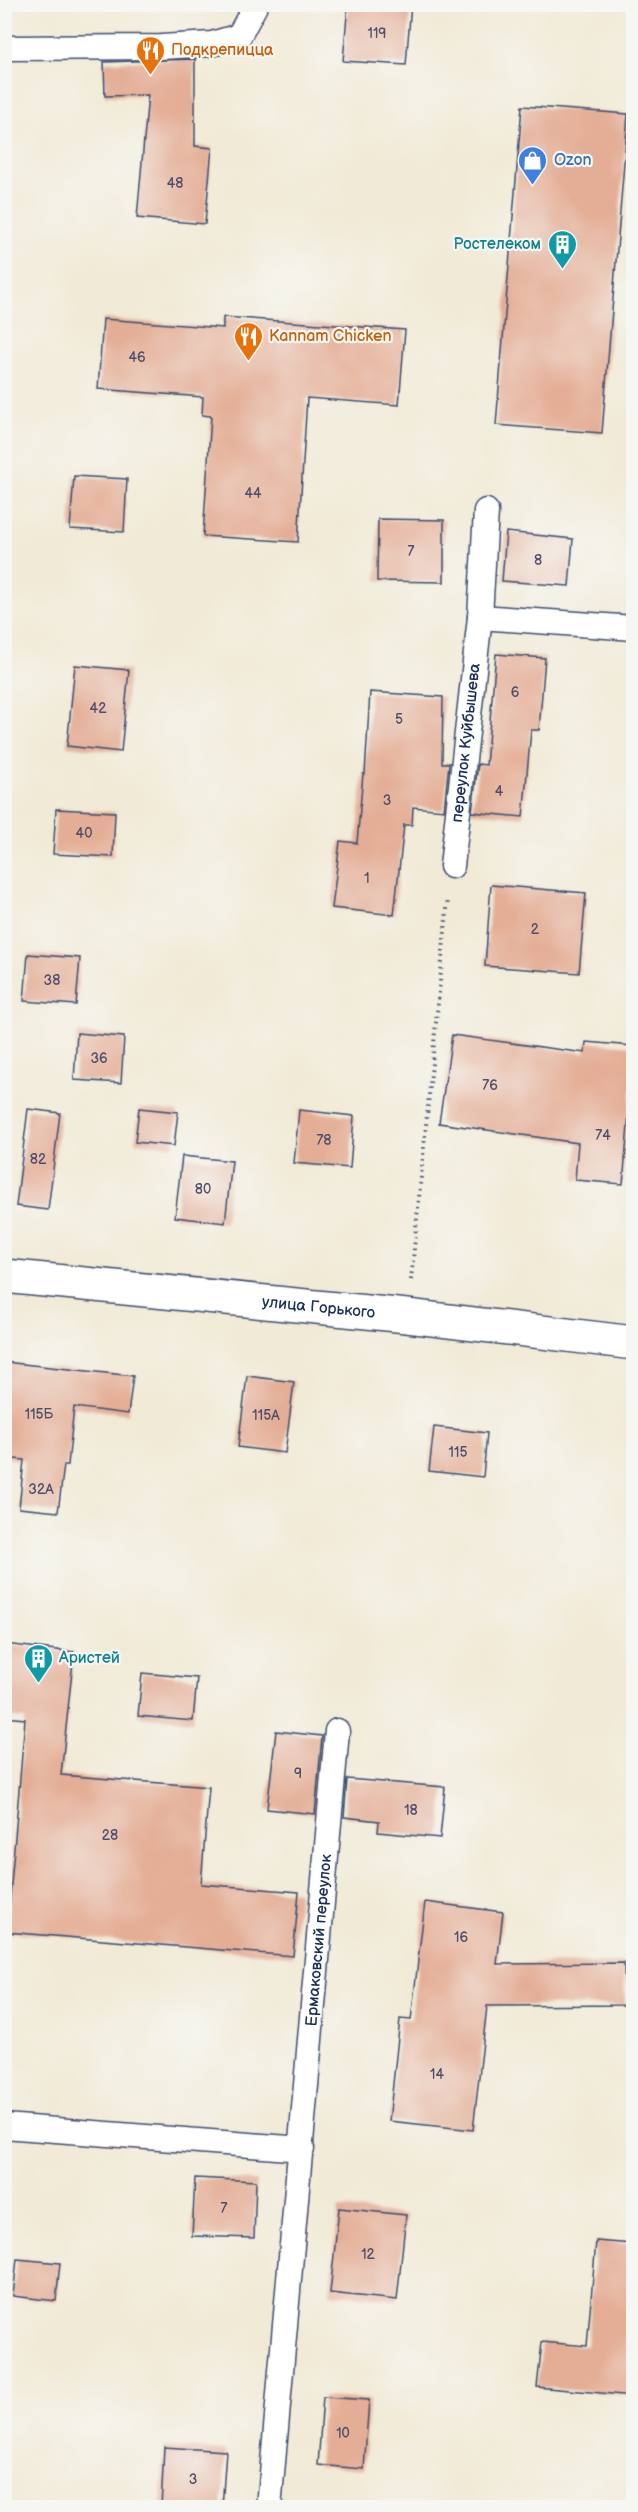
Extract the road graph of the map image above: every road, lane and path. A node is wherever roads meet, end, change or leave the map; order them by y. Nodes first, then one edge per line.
1 (256, 4) edge
2 (4, 48) edge
3 (486, 511) dead end
4 (480, 617) junction
5 (633, 628) edge
6 (452, 866) joint
7 (4, 1276) edge
8 (407, 1316) junction
9 (633, 1343) edge
10 (337, 1731) dead end
11 (4, 2126) edge
12 (302, 2149) junction
13 (269, 2508) edge

1 - 2 lane
3 - 4 lane, переулок Куйбышева
4 - 5 lane
4 - 6 lane, переулок Куйбышева
6 - 8 path
7 - 8 main road, улица Горького
8 - 9 main road, улица Горького
10 - 12 lane, Ермаковский переулок
11 - 12 lane
12 - 13 lane, Ермаковский переулок

